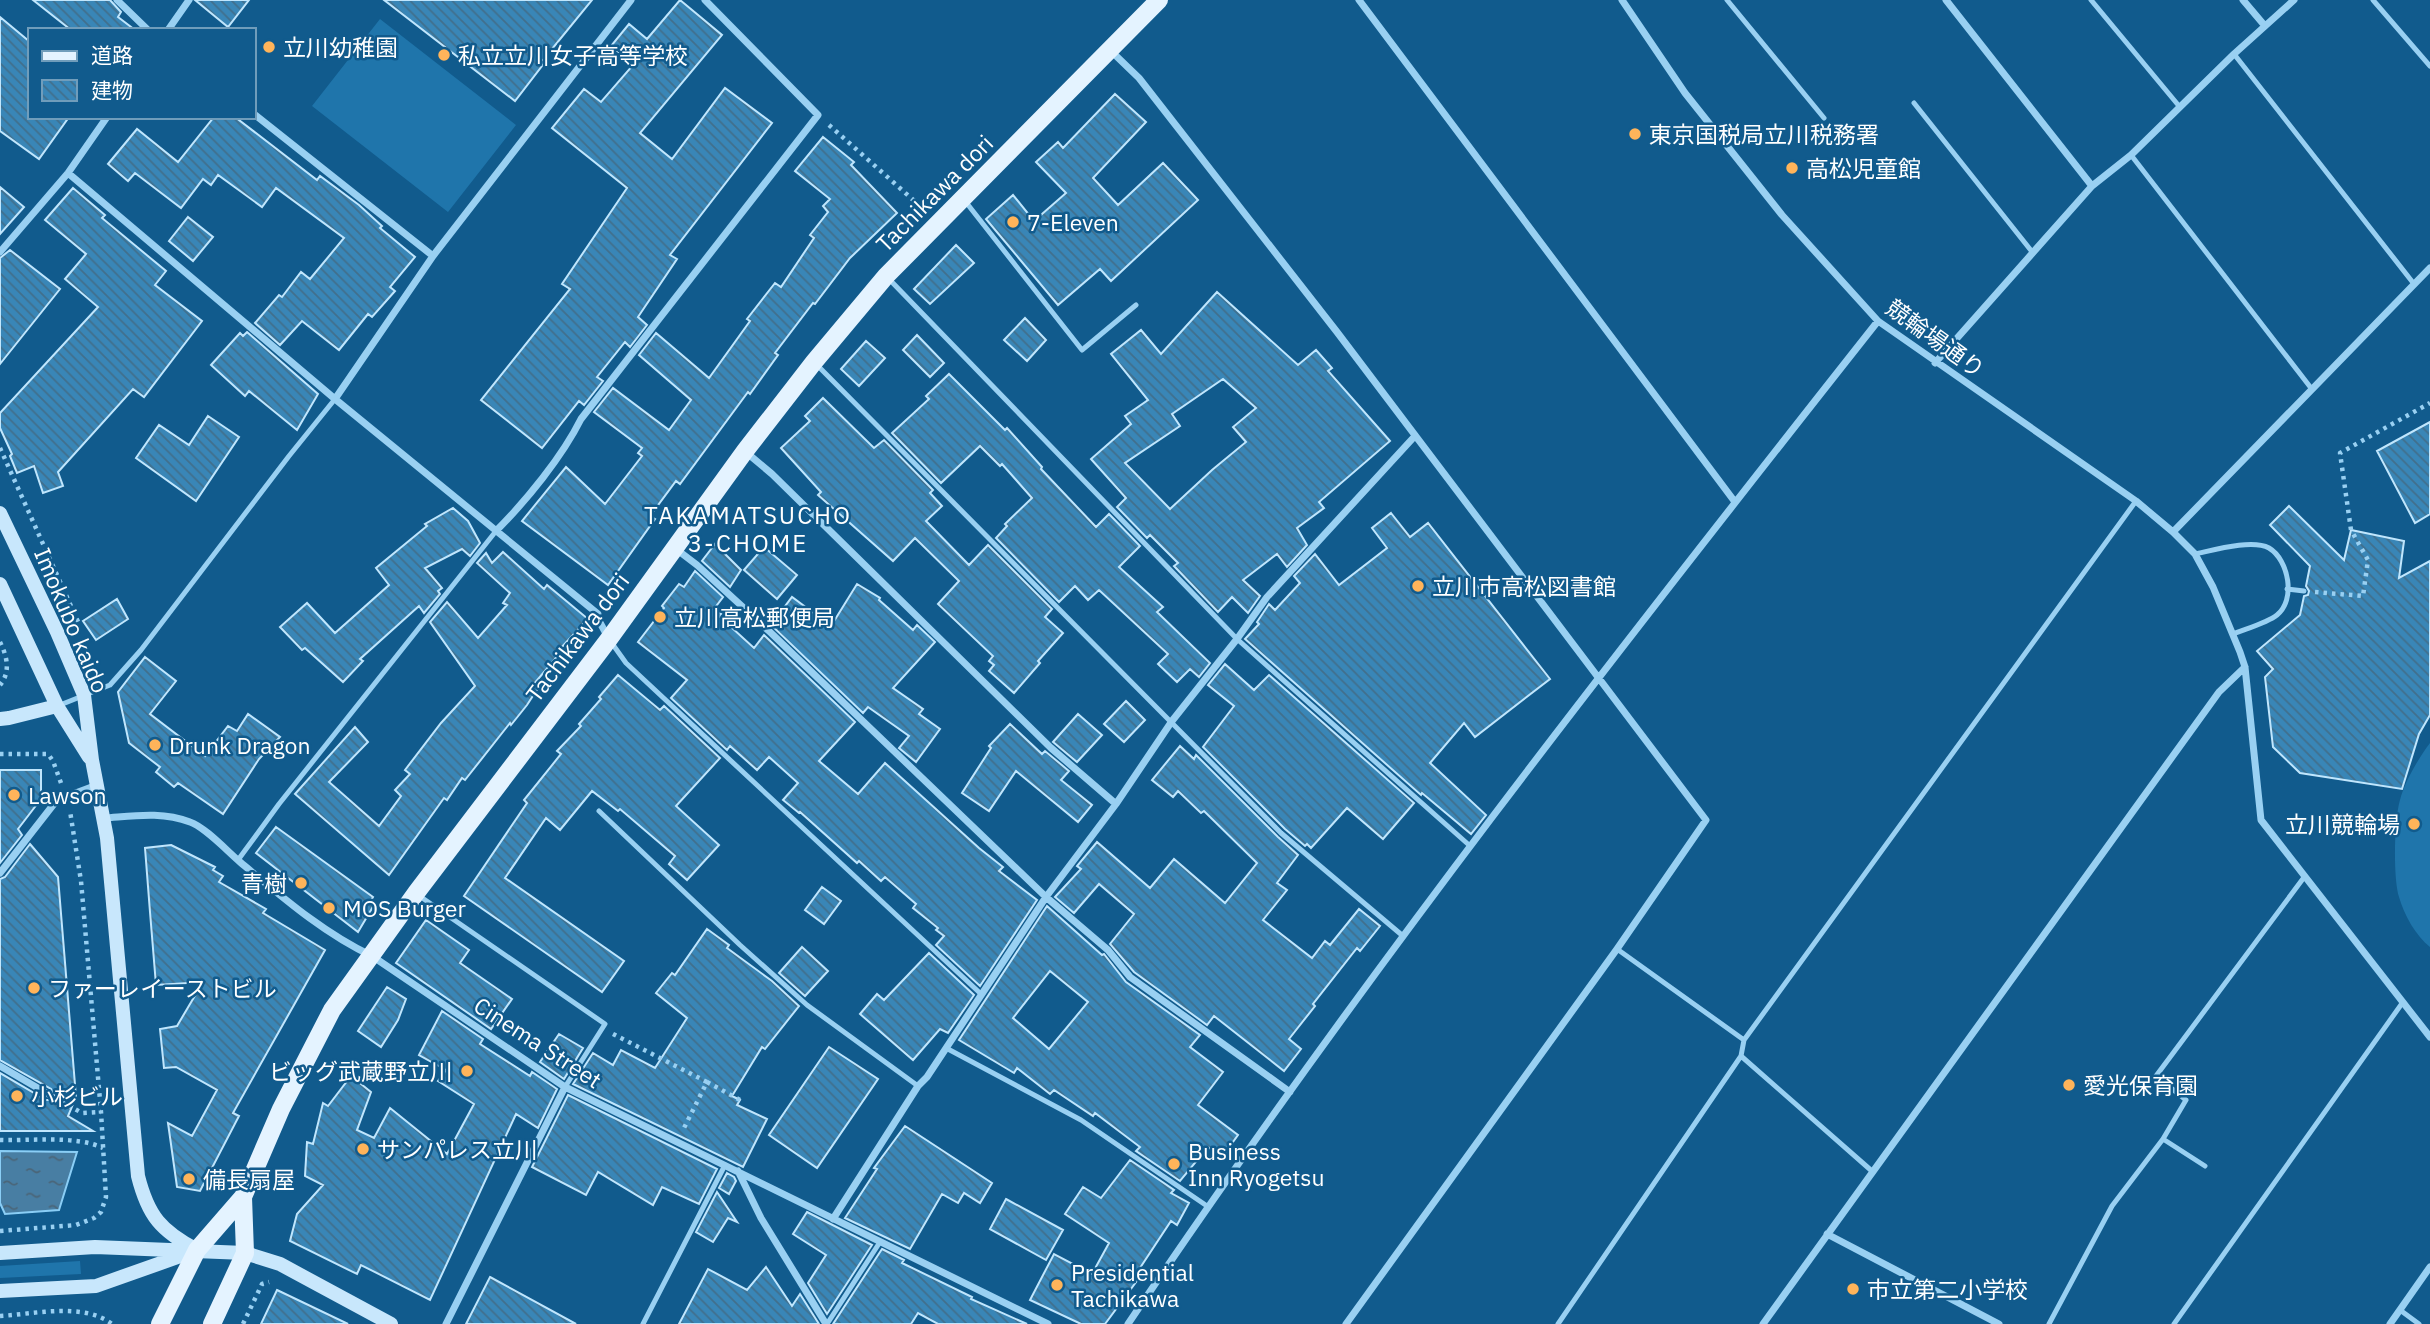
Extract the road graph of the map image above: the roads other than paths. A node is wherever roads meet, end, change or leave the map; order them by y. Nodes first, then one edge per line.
1 (117, 0) edge
2 (189, 0) edge
3 (631, 0) edge
4 (705, 0) edge
5 (1159, 0) edge
6 (1359, 0) edge
7 (1622, 0) edge
8 (1727, 0) edge
9 (1946, 0) edge
10 (2091, 0) edge
11 (2243, 0) edge
12 (2294, 0) edge
13 (2373, 0) edge
14 (2265, 26) junction
15 (146, 28) edge
16 (168, 28) edge
17 (1111, 50) junction
18 (2234, 54) junction
19 (2430, 65) edge
20 (1914, 103) dead end
21 (2179, 106) junction
22 (256, 116) edge
23 (1824, 118) dead end
24 (106, 119) edge
25 (2131, 155) junction
26 (68, 173) junction
27 (2092, 186) junction
28 (963, 198) junction
29 (0, 252) edge
30 (2033, 253) junction
31 (433, 256) junction
32 (2430, 268) edge
33 (886, 276) junction
34 (2414, 284) junction
35 (1136, 305) dead end
36 (1878, 321) junction
37 (814, 362) junction
38 (1935, 363) junction
39 (2311, 388) junction
40 (335, 399) junction
41 (1415, 437) junction
42 (745, 451) junction
43 (2136, 501) junction
44 (1735, 502) junction
45 (0, 513) edge
46 (496, 531) junction
47 (2174, 532) junction
48 (674, 548) junction
49 (2195, 554) junction
50 (0, 584) edge
51 (2287, 589) junction
52 (2304, 591) road end
53 (2233, 635) junction
54 (609, 639) junction
55 (1237, 639) junction
56 (2245, 667) junction
57 (1598, 679) junction
58 (84, 695) junction
59 (57, 706) junction
60 (0, 719) edge
61 (1172, 721) junction
62 (92, 760) junction
63 (98, 785) junction
64 (1116, 804) junction
65 (599, 811) dead end
66 (104, 818) junction
67 (1469, 845) junction
68 (238, 860) junction
69 (0, 873) edge
70 (2305, 876) junction
71 (416, 893) junction
72 (1046, 897) junction
73 (1403, 936) junction
74 (1617, 949) junction
75 (372, 956) junction
76 (981, 994) junction
77 (2403, 1002) junction
78 (2430, 1037) edge
79 (1744, 1040) junction
80 (946, 1048) junction
81 (1741, 1055) junction
82 (0, 1066) edge
83 (918, 1086) junction
84 (565, 1087) junction
85 (1290, 1092) junction
86 (48, 1094) dead end
87 (2163, 1139) junction
88 (725, 1165) junction
89 (2205, 1166) dead end
90 (737, 1171) junction
91 (1873, 1172) junction
92 (243, 1197) junction
93 (1207, 1206) junction
94 (833, 1219) junction
95 (1827, 1234) junction
96 (880, 1242) junction
97 (197, 1250) junction
98 (0, 1253) edge
99 (245, 1253) junction
100 (2430, 1267) edge
101 (0, 1291) edge
102 (2400, 1310) junction
103 (160, 1324) edge
104 (212, 1324) edge
105 (391, 1324) edge
106 (446, 1324) edge
107 (643, 1324) edge
108 (827, 1324) edge
109 (1048, 1324) edge
110 (1128, 1324) edge
111 (1346, 1324) edge
112 (1558, 1324) edge
113 (1763, 1324) edge
114 (1998, 1324) edge
115 (2049, 1324) edge
116 (2174, 1324) edge
117 (2390, 1324) edge
118 (2419, 1324) edge

1 - 15 street
2 - 16 street
3 - 31 street
4 - 46 street
5 - 17 main road, Tachikawa dori
6 - 44 street
7 - 36 street, 競輪場通り
8 - 23 lane
9 - 27 street
10 - 21 lane
11 - 14 street
12 - 14 street
13 - 19 lane
14 - 18 street
17 - 28 main road, Tachikawa dori
17 - 41 street
18 - 21 street
18 - 34 lane
20 - 30 lane
21 - 25 street
22 - 31 street
24 - 26 street
25 - 27 street
25 - 39 lane
26 - 29 street
26 - 40 street
27 - 30 street
28 - 33 main road, Tachikawa dori
28 - 35 lane
30 - 38 street
31 - 40 street
32 - 34 street
33 - 37 main road, Tachikawa dori
33 - 55 lane
34 - 39 street
36 - 38 street, 競輪場通り
36 - 44 street
37 - 42 main road, Tachikawa dori
37 - 61 lane
38 - 43 street, 競輪場通り
39 - 47 street
40 - 46 street
40 - 58 lane
41 - 55 street
41 - 57 street
42 - 48 main road, Tachikawa dori
42 - 64 street
43 - 47 street, 競輪場通り
43 - 79 lane
44 - 57 street
45 - 58 street, Imokubo kaido
46 - 54 street
46 - 68 lane
47 - 49 street, 競輪場通り
48 - 54 main road, Tachikawa dori
48 - 72 street
49 - 51 lane
49 - 53 street, 競輪場通り
50 - 59 street, Imokubo kaido
51 - 52 lane
51 - 53 lane
53 - 56 street, 競輪場通り
54 - 71 main road, Tachikawa dori
54 - 76 lane
55 - 61 street
55 - 67 lane
56 - 70 street, 競輪場通り
56 - 91 street
57 - 67 street
57 - 74 street
58 - 59 lane
58 - 62 street, Imokubo kaido
59 - 60 street
59 - 62 street, Imokubo kaido
61 - 64 street
61 - 73 lane
62 - 63 street
63 - 66 street
63 - 69 street
64 - 72 street
65 - 83 lane
66 - 68 street, Cinema Street
66 - 97 street
67 - 73 street
68 - 75 street, Cinema Street
70 - 77 street, 競輪場通り
70 - 87 lane
71 - 75 main road, Tachikawa dori
71 - 84 lane
72 - 76 street
72 - 85 street
73 - 85 street
74 - 79 lane
74 - 111 street
75 - 84 street, Cinema Street
75 - 92 main road, Tachikawa dori
76 - 80 street
77 - 78 street, 競輪場通り
77 - 116 lane
79 - 81 lane
80 - 83 street
80 - 93 lane
81 - 91 lane
81 - 112 lane
82 - 86 street
83 - 94 street
84 - 88 street, Cinema Street
84 - 106 street
85 - 93 street
87 - 89 lane
87 - 115 lane
88 - 90 street, Cinema Street
88 - 107 lane
90 - 94 street, Cinema Street
90 - 108 street
91 - 95 street
92 - 97 main road
92 - 99 main road
93 - 110 street
94 - 96 street, Cinema Street
95 - 113 street
95 - 114 street
96 - 108 lane
96 - 109 street, Cinema Street
97 - 98 street
97 - 99 street
97 - 101 street
97 - 103 main road
99 - 104 main road
99 - 105 street
100 - 102 street
102 - 117 street
102 - 118 lane

